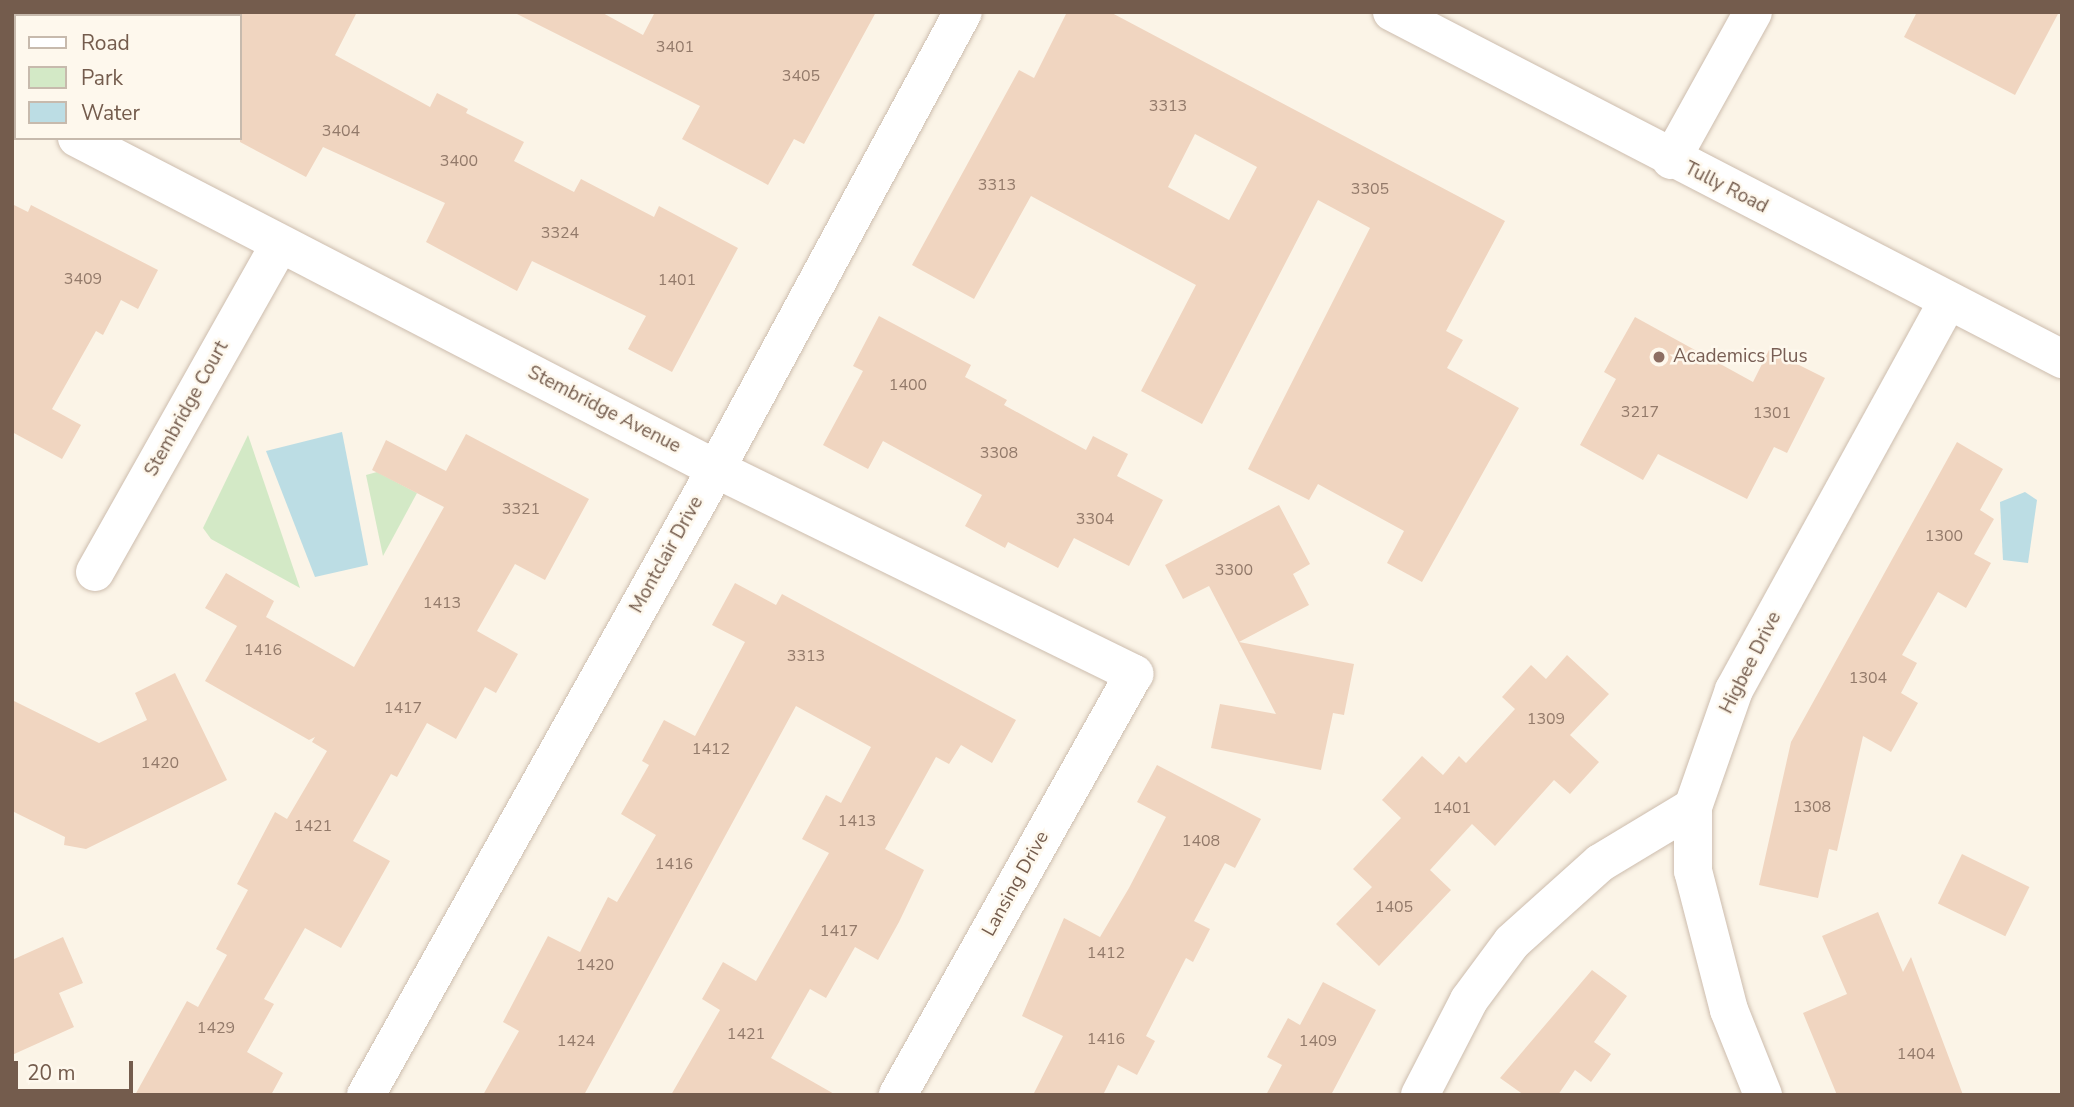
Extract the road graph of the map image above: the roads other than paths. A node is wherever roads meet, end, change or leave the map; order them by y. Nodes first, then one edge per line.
1 (962, 12) edge
2 (1392, 12) edge
3 (1753, 12) edge
4 (81, 140) edge
5 (1671, 160) junction
6 (279, 246) junction
7 (1948, 301) junction
8 (2062, 359) edge
9 (716, 469) junction
10 (95, 572) dead end
11 (1134, 674) joint
12 (1693, 807) junction
13 (366, 1095) edge
14 (898, 1095) edge
15 (1420, 1095) edge
16 (1763, 1095) edge

1 - 9 street, Montclair Drive
2 - 5 street, Tully Road
3 - 5 street
4 - 6 street, Stembridge Avenue
5 - 7 street, Tully Road
6 - 9 street, Stembridge Avenue
6 - 10 street, Stembridge Court
7 - 8 street, Tully Road
7 - 12 street, Higbee Drive
9 - 11 street, Stembridge Avenue
9 - 13 street, Montclair Drive
11 - 14 street, Lansing Drive
12 - 15 street
12 - 16 street, Higbee Drive

